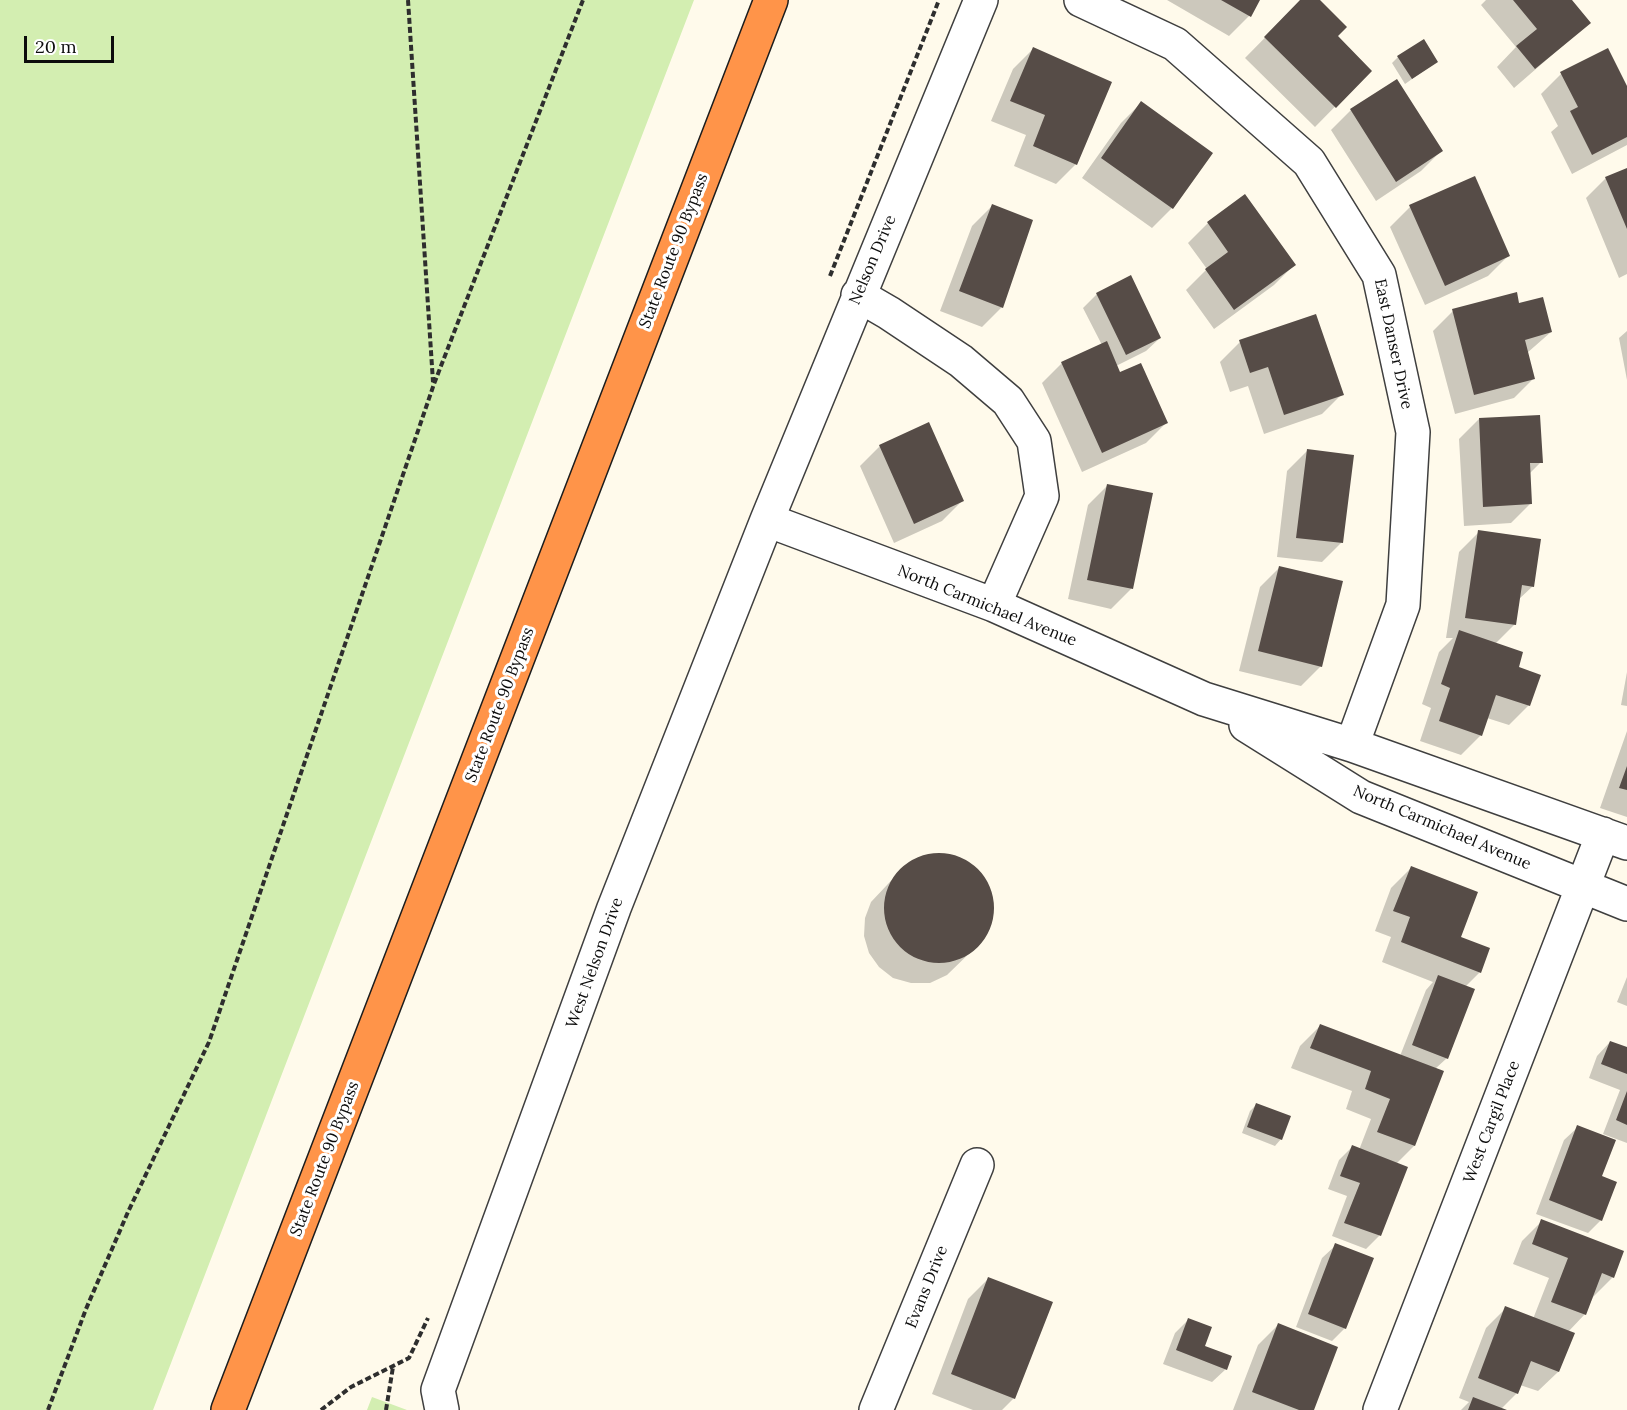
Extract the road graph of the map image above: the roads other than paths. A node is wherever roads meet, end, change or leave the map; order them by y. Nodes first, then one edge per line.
1 (771, 0) edge
2 (981, 0) edge
3 (1081, 0) edge
4 (858, 295) junction
5 (767, 520) junction
6 (994, 605) junction
7 (1204, 699) junction
8 (1352, 745) junction
9 (1615, 838) edge
10 (1583, 887) junction
11 (1627, 904) edge
12 (978, 1165) dead end
13 (228, 1410) edge
14 (442, 1410) edge
15 (876, 1410) edge
16 (1380, 1410) edge

1 - 13 highway, State Route 90 Bypass
2 - 4 street, Nelson Drive
3 - 8 street, East Danser Drive
4 - 5 street, Nelson Drive
4 - 6 street
5 - 6 street, North Carmichael Avenue
5 - 14 street, West Nelson Drive
6 - 7 street, North Carmichael Avenue
7 - 8 street, North Carmichael Avenue
7 - 10 street, North Carmichael Avenue
8 - 9 street, North Carmichael Avenue
9 - 10 street, West Cargil Place
10 - 11 street, North Carmichael Avenue
10 - 16 street, West Cargil Place
12 - 15 street, Evans Drive

